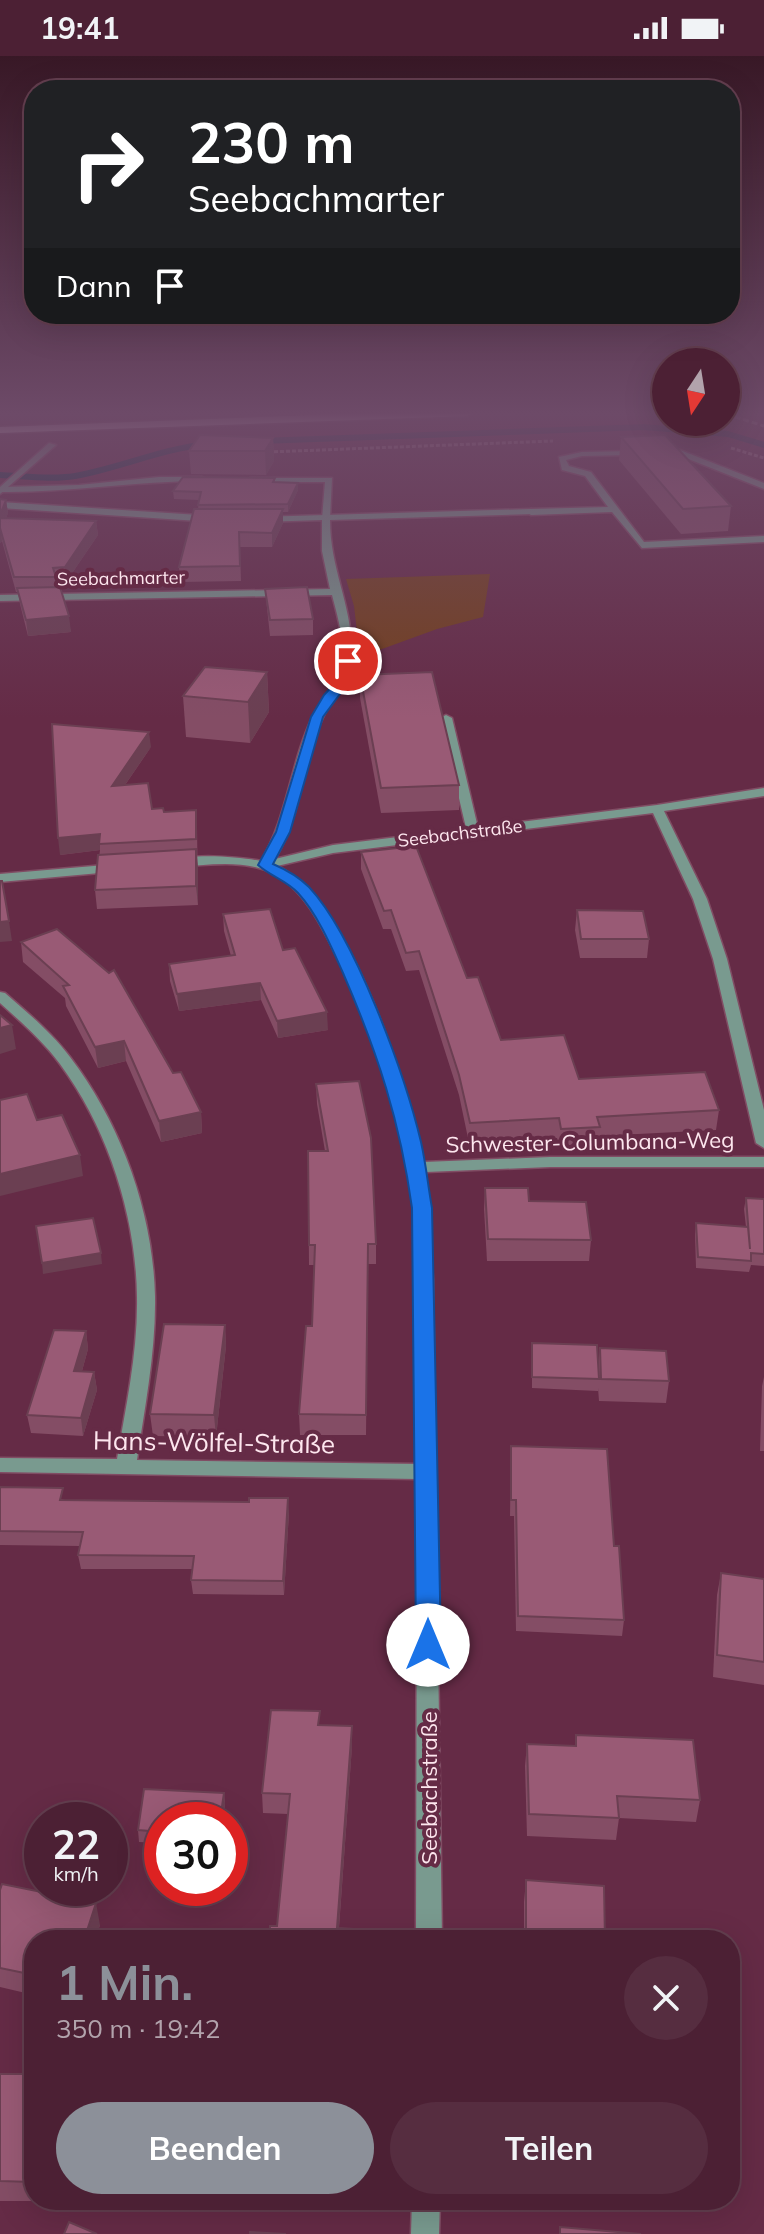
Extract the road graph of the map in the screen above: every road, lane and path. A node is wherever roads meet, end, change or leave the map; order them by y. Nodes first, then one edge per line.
1 (154, 515) edge
2 (326, 515) edge
3 (454, 515) edge
4 (620, 515) edge
5 (224, 519) edge
6 (251, 519) edge
7 (326, 519) junction
8 (764, 539) edge
9 (338, 592) junction
10 (0, 598) edge
11 (446, 718) edge
12 (764, 792) edge
13 (657, 809) junction
14 (473, 832) junction
15 (164, 864) edge
16 (265, 865) junction
17 (133, 867) edge
18 (0, 878) edge
19 (0, 996) edge
20 (764, 1143) edge
21 (764, 1162) edge
22 (417, 1167) junction
23 (0, 1465) edge
24 (126, 1467) junction
25 (427, 1472) junction
26 (429, 1930) edge
27 (426, 2210) edge
28 (425, 2234) edge

1 - 5 street
2 - 7 street
3 - 7 street
4 - 8 street
6 - 7 street
7 - 9 street
9 - 10 street, Seebachmarter
9 - 16 street
11 - 14 street
12 - 13 street, Seebachstraße
13 - 14 street, Seebachstraße
13 - 20 street, Schwester-Columbana-Weg
14 - 16 street, Seebachstraße
15 - 16 street, Seebachstraße
16 - 22 street, Seebachstraße
17 - 18 street
19 - 24 street
21 - 22 street, Schwester-Columbana-Weg
22 - 25 street, Seebachstraße
23 - 24 street, Hans-Wölfel-Straße
24 - 25 street, Hans-Wölfel-Straße
25 - 26 street, Seebachstraße
27 - 28 street

